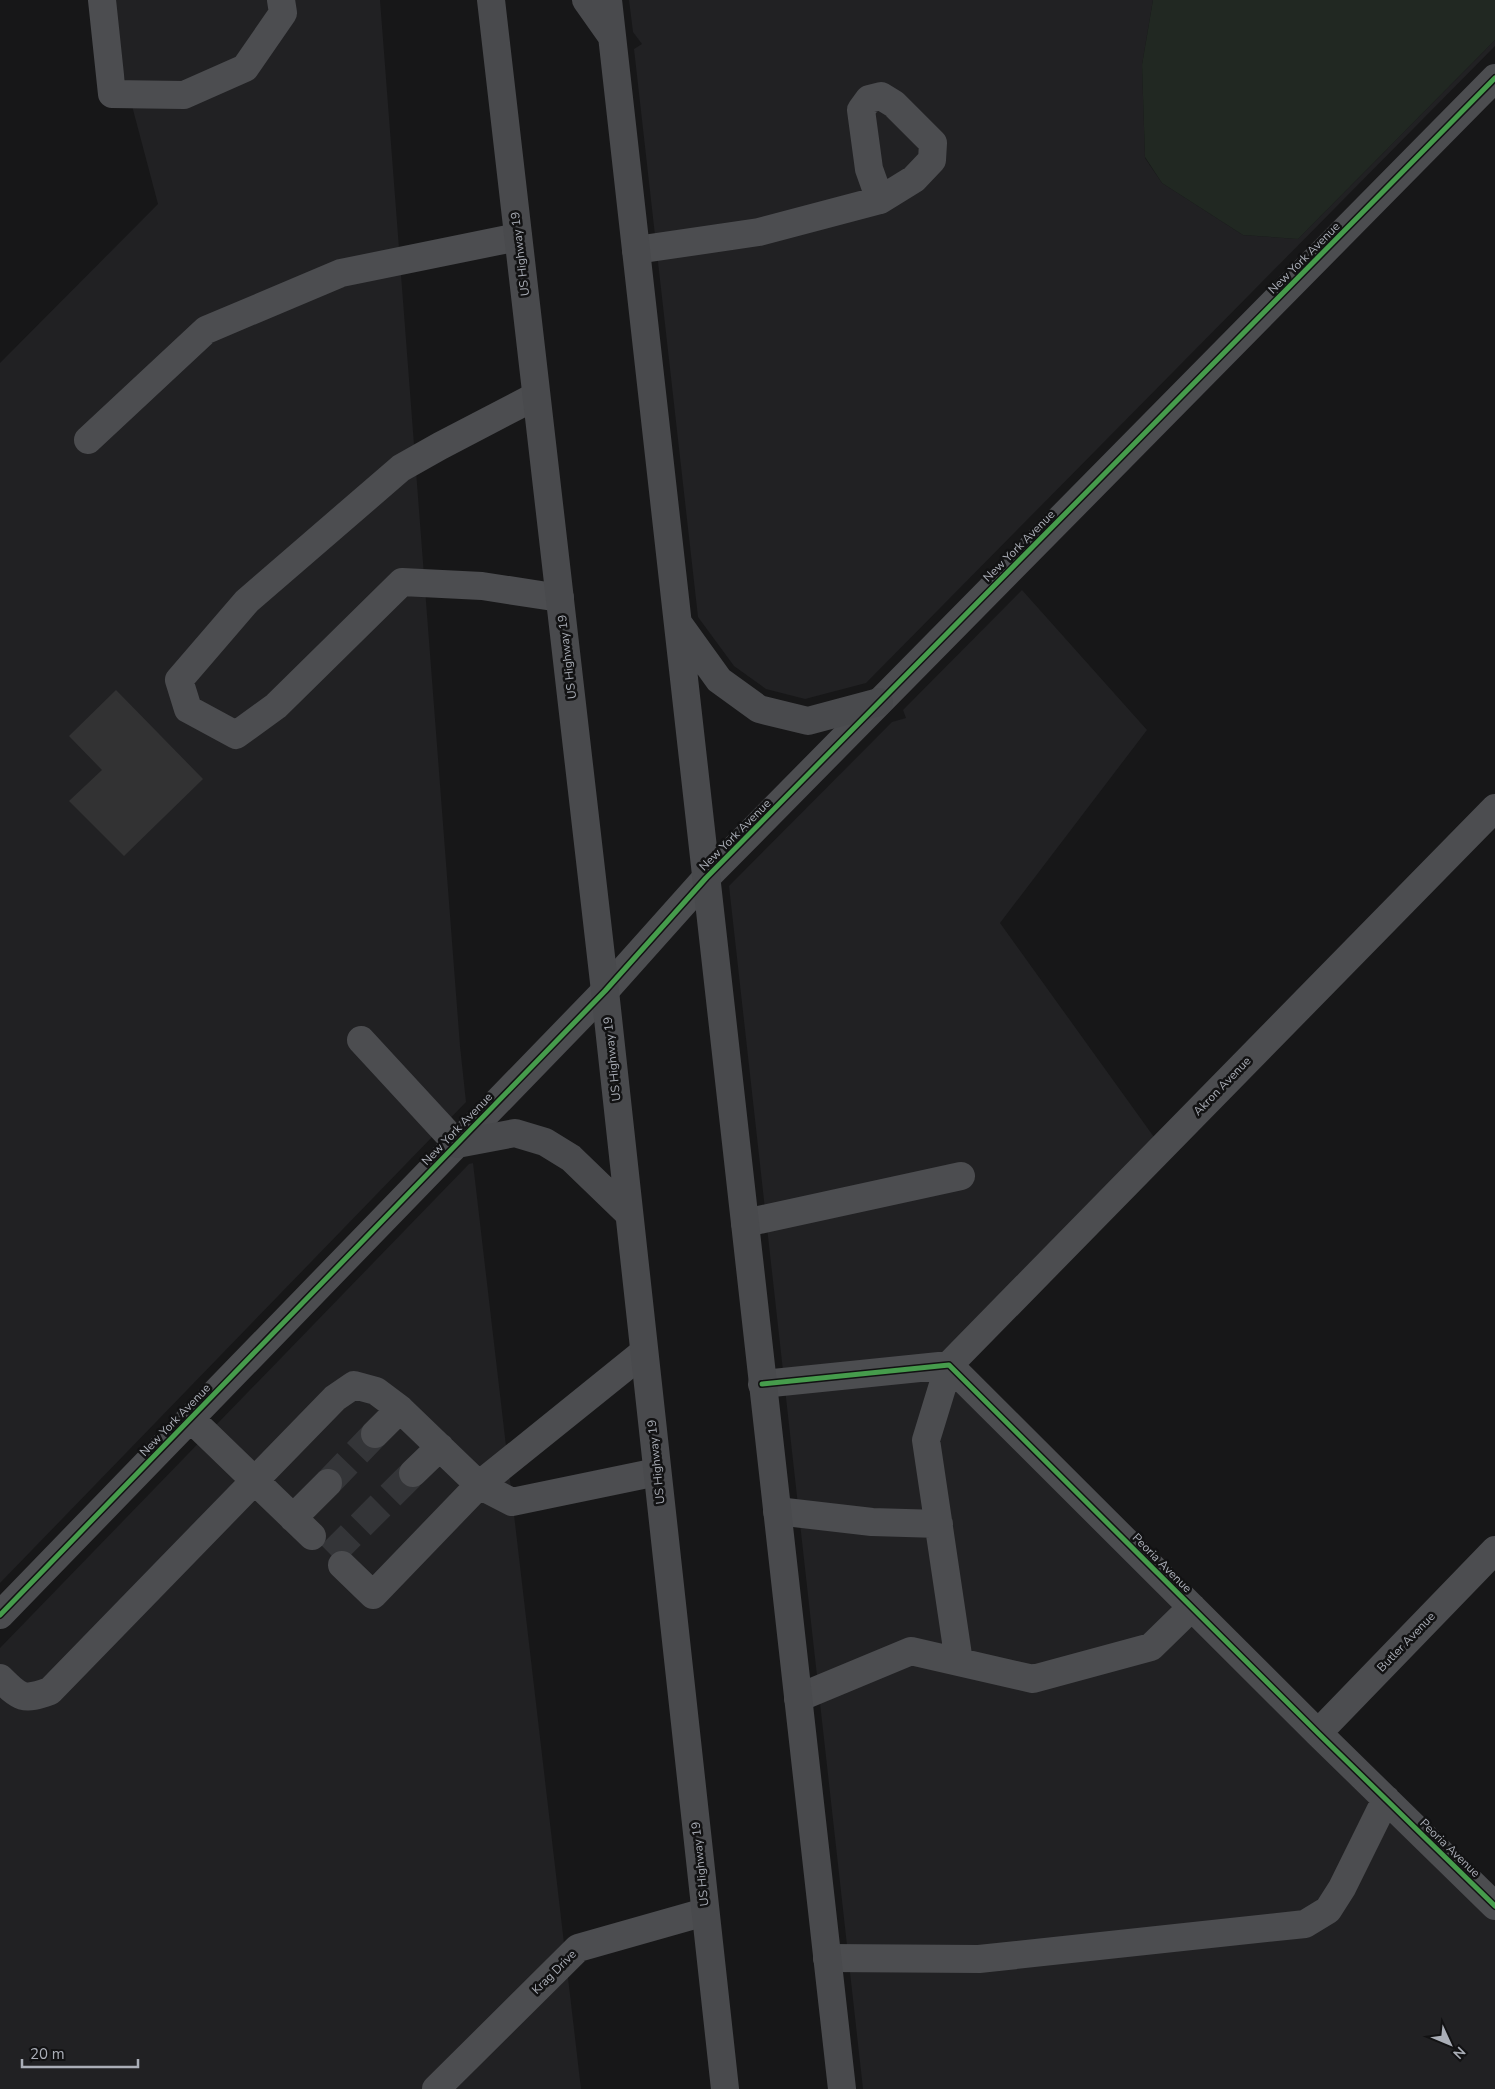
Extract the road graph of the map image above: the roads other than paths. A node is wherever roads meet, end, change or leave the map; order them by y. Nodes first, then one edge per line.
1 (102, 0) edge
2 (281, 0) edge
3 (491, 0) edge
4 (586, 0) edge
5 (608, 0) edge
6 (612, 37) junction
7 (1495, 78) edge
8 (880, 200) dead end
9 (518, 237) junction
10 (636, 250) junction
11 (536, 396) junction
12 (88, 440) dead end
13 (560, 598) junction
14 (677, 621) junction
15 (879, 702) junction
16 (1495, 808) edge
17 (706, 878) junction
18 (605, 992) junction
19 (361, 1040) dead end
20 (457, 1144) junction
21 (961, 1176) dead end
22 (629, 1214) junction
23 (744, 1223) junction
24 (644, 1352) junction
25 (949, 1365) junction
26 (762, 1384) junction
27 (400, 1408) junction
28 (191, 1419) junction
29 (375, 1434) tunnel mouth
30 (440, 1447) junction
31 (657, 1472) junction
32 (413, 1473) tunnel mouth
33 (254, 1481) junction
34 (328, 1483) tunnel mouth
35 (479, 1485) junction
36 (777, 1511) junction
37 (939, 1524) junction
38 (1495, 1550) edge
39 (342, 1565) dead end
40 (1192, 1607) junction
41 (0, 1616) edge
42 (959, 1662) junction
43 (0, 1678) edge
44 (798, 1698) junction
45 (1318, 1733) junction
46 (1386, 1799) junction
47 (1495, 1906) edge
48 (705, 1912) junction
49 (827, 1958) junction
50 (436, 2089) edge
51 (725, 2089) edge
52 (842, 2089) edge

1 - 2 street
3 - 9 highway, US Highway 19
4 - 6 highway
5 - 6 highway
6 - 10 highway
7 - 15 street, New York Avenue
8 - 10 street
9 - 11 highway, US Highway 19
9 - 12 street
10 - 14 highway
11 - 13 highway, US Highway 19
11 - 13 street
13 - 18 highway, US Highway 19
14 - 15 highway
14 - 17 highway
15 - 17 street, New York Avenue
16 - 25 street, Akron Avenue
17 - 18 street, New York Avenue
17 - 23 highway
18 - 20 street, New York Avenue
18 - 22 highway, US Highway 19
19 - 20 street
20 - 22 highway
20 - 28 street, New York Avenue
21 - 23 street
22 - 24 highway, US Highway 19
23 - 26 highway
24 - 31 highway, US Highway 19
24 - 35 street
25 - 26 street
25 - 37 street
25 - 40 street, Peoria Avenue
26 - 36 highway
27 - 29 street
27 - 30 street
27 - 33 street
28 - 33 street
28 - 41 street, New York Avenue
30 - 32 street
30 - 35 street
31 - 35 street
31 - 48 highway, US Highway 19
33 - 34 street
33 - 43 street
35 - 39 street
36 - 37 street
36 - 44 highway
37 - 42 street
38 - 45 street, Butler Avenue
40 - 42 street
40 - 45 street, Peoria Avenue
42 - 44 street
44 - 49 highway
45 - 46 street, Peoria Avenue
46 - 47 street, Peoria Avenue
46 - 49 street
48 - 50 street, Krag Drive
48 - 51 highway, US Highway 19
49 - 52 highway

